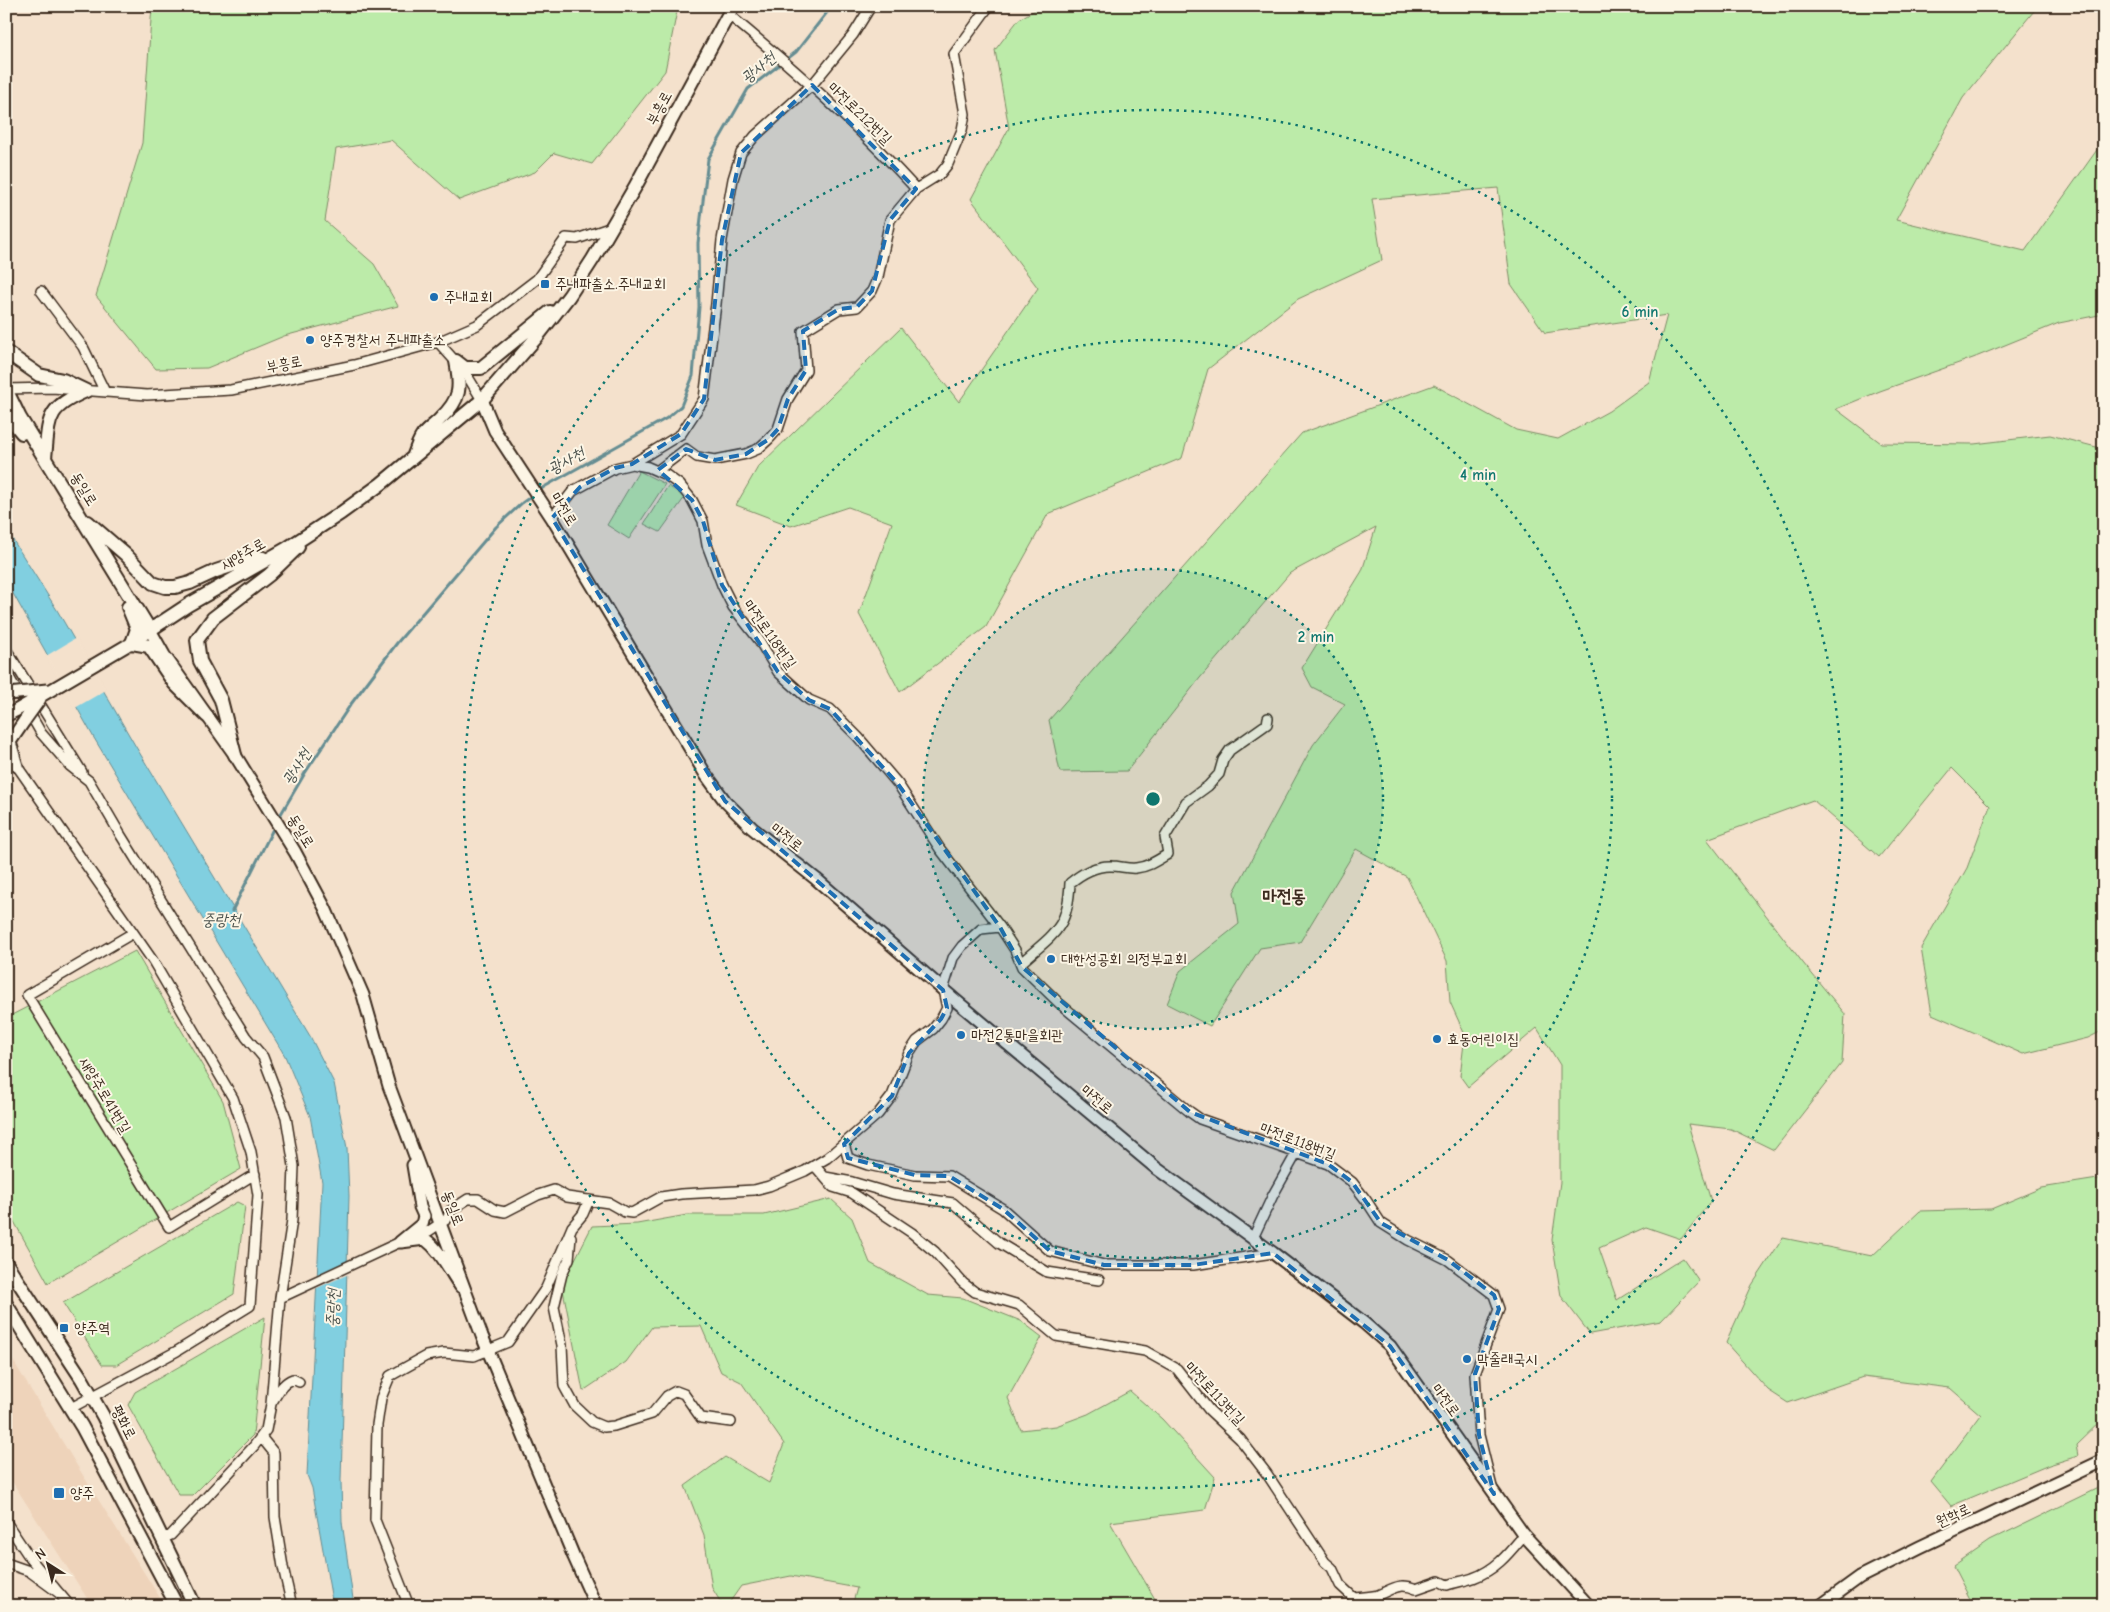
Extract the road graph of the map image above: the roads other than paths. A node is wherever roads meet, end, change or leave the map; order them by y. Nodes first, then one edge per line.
1 (872, 6) edge
2 (989, 6) edge
3 (731, 11) edge
4 (808, 83) junction
5 (916, 189) junction
6 (613, 226) junction
7 (41, 291) dead end
8 (569, 296) junction
9 (438, 342) junction
10 (6, 352) edge
11 (456, 362) junction
12 (6, 389) edge
13 (86, 391) junction
14 (106, 392) junction
15 (482, 400) junction
16 (6, 414) edge
17 (414, 457) junction
18 (48, 463) junction
19 (632, 464) junction
20 (657, 471) junction
21 (550, 514) junction
22 (82, 517) junction
23 (318, 528) junction
24 (101, 551) junction
25 (268, 558) junction
26 (150, 630) junction
27 (129, 644) junction
28 (6, 649) edge
29 (6, 672) edge
30 (48, 691) junction
31 (7, 694) edge
32 (6, 716) edge
33 (207, 716) junction
34 (1268, 718) dead end
35 (234, 755) junction
36 (6, 756) edge
37 (17, 766) junction
38 (85, 778) junction
39 (1000, 927) junction
40 (133, 933) junction
41 (1021, 963) junction
42 (943, 990) junction
43 (409, 1138) junction
44 (844, 1144) junction
45 (1296, 1154) junction
46 (815, 1166) junction
47 (255, 1174) junction
48 (825, 1177) junction
49 (590, 1200) junction
50 (441, 1223) junction
51 (572, 1227) junction
52 (1253, 1238) junction
53 (400, 1242) junction
54 (1273, 1253) junction
55 (6, 1263) edge
56 (1099, 1280) dead end
57 (280, 1298) junction
58 (470, 1302) junction
59 (6, 1304) edge
60 (489, 1351) junction
61 (299, 1382) dead end
62 (92, 1397) junction
63 (271, 1404) junction
64 (71, 1408) junction
65 (731, 1422) dead end
66 (260, 1437) junction
67 (2104, 1460) edge
68 (1494, 1494) junction
69 (6, 1522) edge
70 (1524, 1535) junction
71 (163, 1538) junction
72 (6, 1564) edge
73 (59, 1593) junction
74 (1824, 1602) edge
75 (70, 1606) edge
76 (176, 1606) edge
77 (192, 1606) edge
78 (292, 1606) edge
79 (408, 1606) edge
80 (596, 1606) edge
81 (1589, 1606) edge
82 (1811, 1606) edge

1 - 4 street, 마전로212번길
2 - 5 street
3 - 4 street
3 - 6 main road, 부흥로
4 - 5 street, 마전로212번길
4 - 19 street
5 - 20 street
6 - 8 main road, 부흥로
6 - 9 street, 부흥로
7 - 14 street
8 - 11 main road
8 - 15 main road, 부흥로
9 - 11 street, 마전로
9 - 14 street, 부흥로
10 - 13 main road
11 - 15 street, 마전로
11 - 17 main road
12 - 13 street, 부흥로
12 - 18 main road, 동일로
13 - 14 street, 부흥로
13 - 18 main road
15 - 17 main road, 새양주로
15 - 21 street, 마전로
16 - 18 main road
17 - 23 main road, 새양주로
18 - 22 main road, 동일로
19 - 20 street, 마전로118번길
19 - 21 street
20 - 39 street, 마전로118번길
21 - 42 street, 마전로
22 - 24 main road, 동일로
22 - 25 main road
23 - 25 main road, 새양주로
23 - 35 main road
24 - 26 main road, 동일로
24 - 27 main road
25 - 26 main road, 새양주로
26 - 27 street, 새양주로
26 - 33 street, 동일로
27 - 30 street, 새양주로, bridge
27 - 33 main road
28 - 38 street
29 - 38 street
30 - 31 street, bridge
30 - 32 street, 새양주로, bridge
30 - 37 street, bridge
33 - 35 street, 동일로
34 - 41 street
35 - 43 street, 동일로
36 - 37 street
37 - 40 street
38 - 57 street
39 - 41 street, 마전로118번길
39 - 42 street
40 - 47 street
40 - 47 street, 새양주로41번길
41 - 45 street, 마전로118번길
42 - 44 street
42 - 52 street, 마전로
43 - 50 street, 동일로
43 - 53 street
44 - 46 street
44 - 54 street
45 - 52 street
45 - 68 street, 마전로118번길
46 - 48 street, 마전로113번길
46 - 49 street
47 - 62 street
48 - 56 street
48 - 70 street, 마전로113번길
49 - 50 street
49 - 51 street
50 - 53 street
50 - 58 street, 동일로
51 - 60 street
51 - 65 street
52 - 54 street, 마전로
53 - 57 street
53 - 58 street
54 - 68 street, 마전로
55 - 62 main road, 평화로
57 - 63 street
58 - 60 street
59 - 64 main road
60 - 79 street
60 - 80 street
61 - 63 street
62 - 64 street
62 - 71 main road, 평화로
63 - 66 street
64 - 76 main road
66 - 71 street
66 - 78 street
67 - 74 street, 원학로
68 - 70 street, 마전로
69 - 73 street
70 - 81 street, 마전로
71 - 77 main road, 평화로
72 - 73 street
73 - 75 street
74 - 82 street, 원학로

